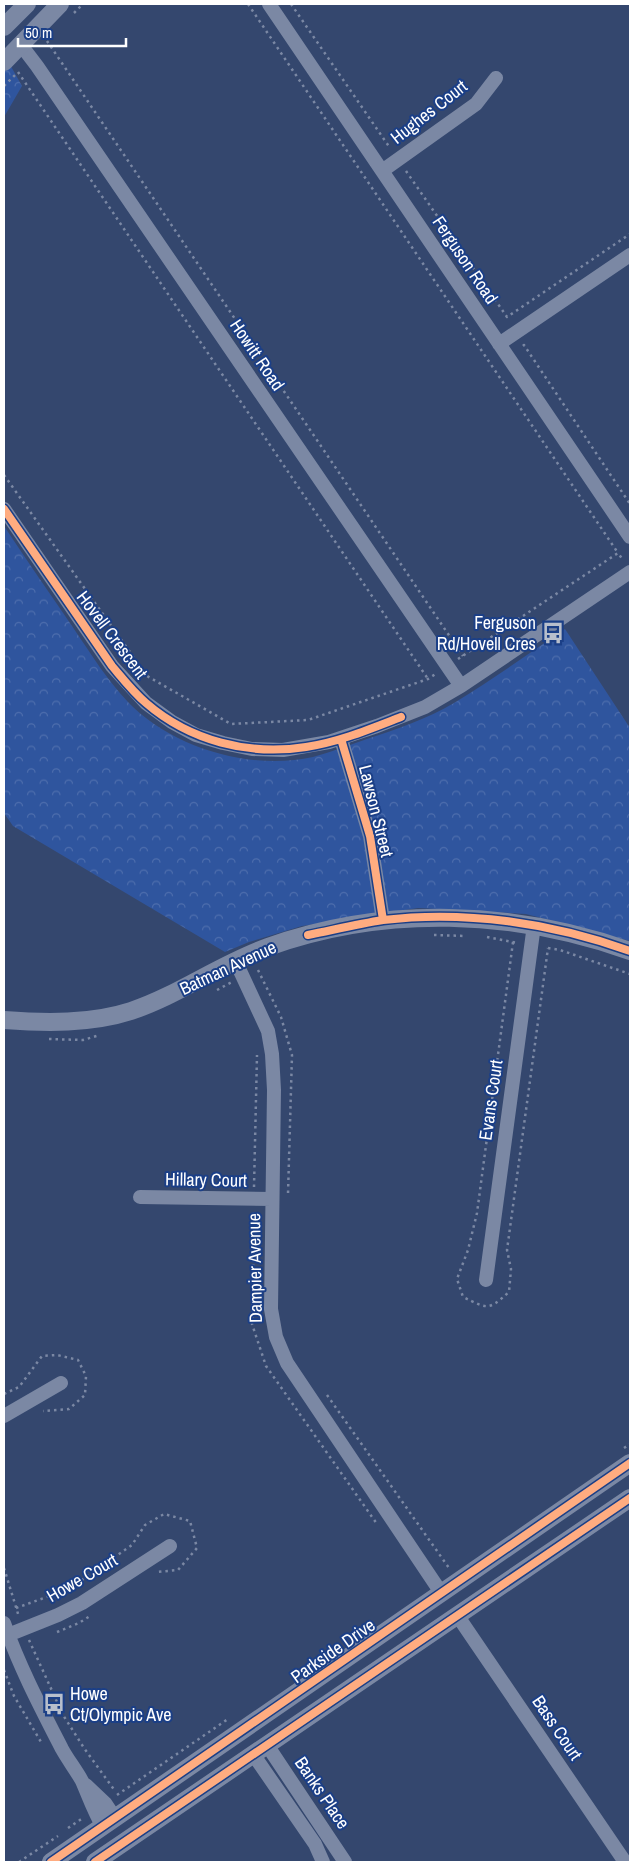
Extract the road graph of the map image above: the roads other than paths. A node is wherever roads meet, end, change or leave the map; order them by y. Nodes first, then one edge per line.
1 (27, 4) edge
2 (60, 4) edge
3 (269, 4) edge
4 (4, 28) edge
5 (21, 45) junction
6 (11, 67) edge
7 (496, 78) dead end
8 (382, 171) junction
9 (630, 255) edge
10 (499, 344) junction
11 (4, 509) edge
12 (630, 537) edge
13 (627, 566) edge
14 (461, 686) junction
15 (341, 739) junction
16 (383, 920) junction
17 (534, 925) junction
18 (630, 951) edge
19 (235, 960) junction
20 (4, 1020) edge
21 (140, 1197) dead end
22 (272, 1199) junction
23 (486, 1280) dead end
24 (61, 1383) dead end
25 (4, 1416) edge
26 (630, 1463) edge
27 (630, 1498) edge
28 (170, 1546) dead end
29 (442, 1594) junction
30 (457, 1615) junction
31 (6, 1629) edge
32 (246, 1729) junction
33 (260, 1750) junction
34 (109, 1822) junction
35 (321, 1826) junction
36 (309, 1835) junction
37 (124, 1842) junction
38 (51, 1862) edge
39 (95, 1862) edge
40 (323, 1862) edge
41 (346, 1862) edge
42 (625, 1862) edge

1 - 4 street
2 - 5 street
3 - 8 street, Ferguson Road
4 - 5 street
5 - 6 street
5 - 14 street, Howitt Road
7 - 8 street, Hughes Court
8 - 10 street, Ferguson Road
9 - 10 street
10 - 12 street, Ferguson Road
11 - 15 street, Hovell Crescent
13 - 14 street, Hovell Crescent
14 - 15 street, Hovell Crescent
15 - 16 street, Lawson Street
16 - 17 street, Batman Avenue
16 - 19 street, Batman Avenue
17 - 18 street, Batman Avenue
17 - 23 street, Evans Court
19 - 20 street, Batman Avenue
19 - 22 street, Dampier Avenue
21 - 22 street, Hillary Court
22 - 29 street, Dampier Avenue
24 - 25 street
26 - 29 street, Parkside Drive
27 - 30 street
28 - 31 street, Howe Court
29 - 30 street
29 - 32 street, Parkside Drive
30 - 33 street
30 - 42 street, Bass Court
31 - 34 street
32 - 33 street
32 - 34 street, Parkside Drive
33 - 35 street, Banks Place
33 - 36 street, Banks Place
33 - 37 street
34 - 37 street
34 - 38 street, Parkside Drive
35 - 36 street
35 - 41 street, Banks Place
36 - 40 street, Banks Place
37 - 39 street

